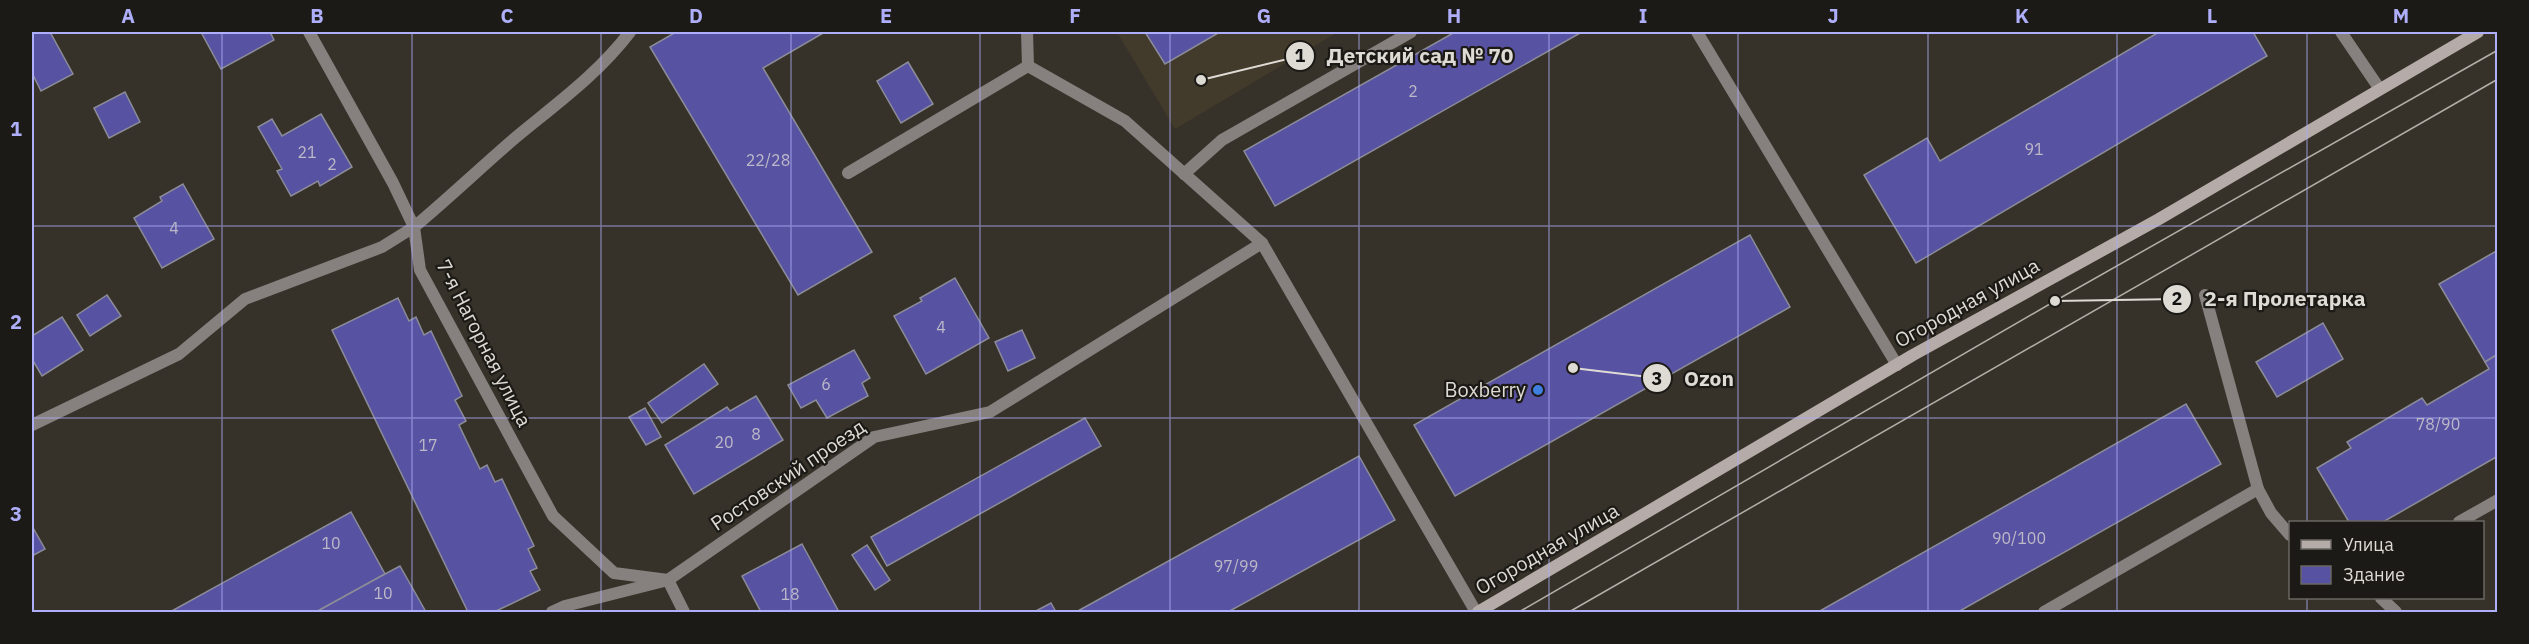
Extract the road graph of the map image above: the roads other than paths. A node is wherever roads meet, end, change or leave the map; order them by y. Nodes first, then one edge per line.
1 (309, 32) edge
2 (630, 32) edge
3 (1027, 32) edge
4 (1410, 32) edge
5 (1697, 32) edge
6 (2341, 32) edge
7 (2478, 32) edge
8 (1028, 66) junction
9 (2379, 88) junction
10 (848, 173) dead end
11 (1184, 174) junction
12 (414, 226) junction
13 (1262, 243) junction
14 (2205, 295) dead end
15 (1897, 365) junction
16 (32, 425) edge
17 (2258, 489) junction
18 (2498, 500) edge
19 (2461, 521) edge
20 (2289, 534) edge
21 (668, 580) junction
22 (2383, 599) edge
23 (552, 612) edge
24 (684, 612) edge
25 (1477, 612) edge
26 (2044, 612) edge
27 (2396, 612) edge

1 - 12 street, 7-я Нагорная улица
2 - 12 street
3 - 8 street
4 - 11 street
5 - 15 street
6 - 9 street
7 - 9 street, Огородная улица
8 - 10 street
8 - 11 street
9 - 15 street, Огородная улица
11 - 13 street
12 - 16 street
12 - 21 street, 7-я Нагорная улица
13 - 21 street, Ростовский проезд
13 - 25 street
14 - 17 street
15 - 25 street, Огородная улица
17 - 20 street
17 - 26 street
18 - 19 street
21 - 23 street, Ростовский проезд
21 - 24 street
22 - 27 street

